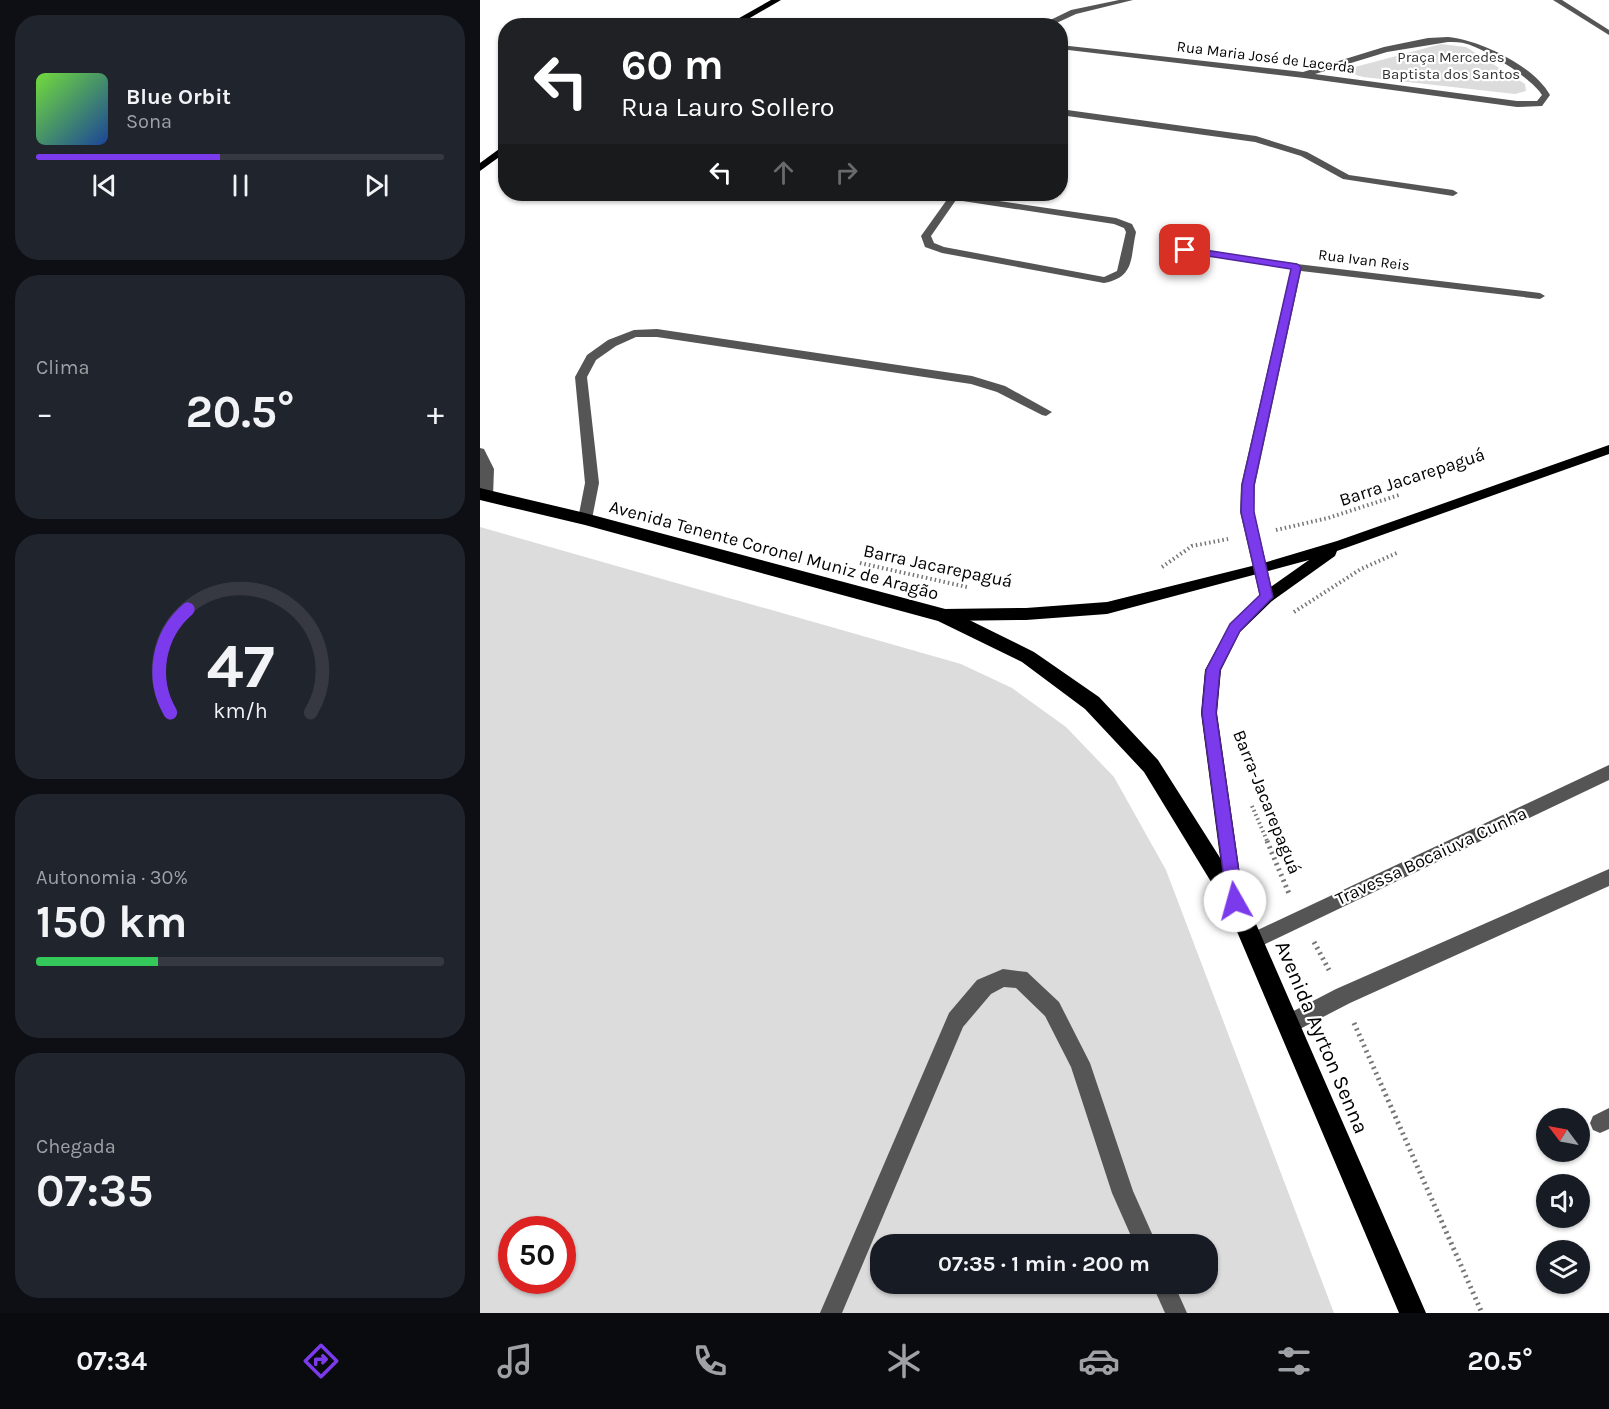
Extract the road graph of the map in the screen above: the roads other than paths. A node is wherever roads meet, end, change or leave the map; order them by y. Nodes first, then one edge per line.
1 (777, 0) edge
2 (1129, 0) edge
3 (1557, 0) edge
4 (744, 18) edge
5 (1060, 18) edge
6 (1609, 33) edge
7 (1068, 48) edge
8 (1304, 75) junction
9 (1068, 113) edge
10 (498, 153) edge
11 (480, 168) edge
12 (1453, 193) dead end
13 (951, 201) edge
14 (991, 201) edge
15 (1185, 250) dead end
16 (1297, 267) junction
17 (1540, 296) dead end
18 (1046, 412) dead end
19 (1609, 449) edge
20 (480, 452) edge
21 (483, 495) edge
22 (585, 519) junction
23 (1341, 545) junction
24 (1260, 569) junction
25 (1267, 597) junction
26 (943, 615) junction
27 (1609, 772) edge
28 (1609, 877) edge
29 (1235, 901) junction
30 (1253, 941) junction
31 (1289, 1024) junction
32 (1141, 1234) edge
33 (1167, 1294) edge
34 (831, 1313) edge
35 (1176, 1313) edge
36 (1413, 1313) edge

1 - 4 main road
2 - 5 street
3 - 6 street
7 - 8 street, Rua Maria José de Lacerda
8 - 8 street, Rua Maria José de Lacerda
9 - 12 street
10 - 11 main road
13 - 14 street
15 - 16 street, Rua Ivan Reis
16 - 17 street, Rua Ivan Reis
16 - 24 street
18 - 22 street
19 - 23 main road, Avenida Tenente Coronel Muniz de Aragão
20 - 21 street
21 - 22 highway, Avenida Tenente Coronel Muniz de Aragão
22 - 26 highway, Avenida Tenente Coronel Muniz de Aragão
23 - 24 main road, Avenida Tenente Coronel Muniz de Aragão
23 - 25 main road, Avenida Tenente Coronel Muniz de Aragão
24 - 25 street
24 - 26 main road, Avenida Tenente Coronel Muniz de Aragão
25 - 29 main road, Avenida Tenente Coronel Muniz de Aragão
26 - 29 highway, Avenida Ayrton Senna
27 - 30 street, Travessa Bocaiuva Cunha
28 - 31 street
29 - 30 highway, Avenida Ayrton Senna
30 - 31 highway, Avenida Ayrton Senna
31 - 36 highway, Avenida Ayrton Senna
32 - 34 street
33 - 35 street

